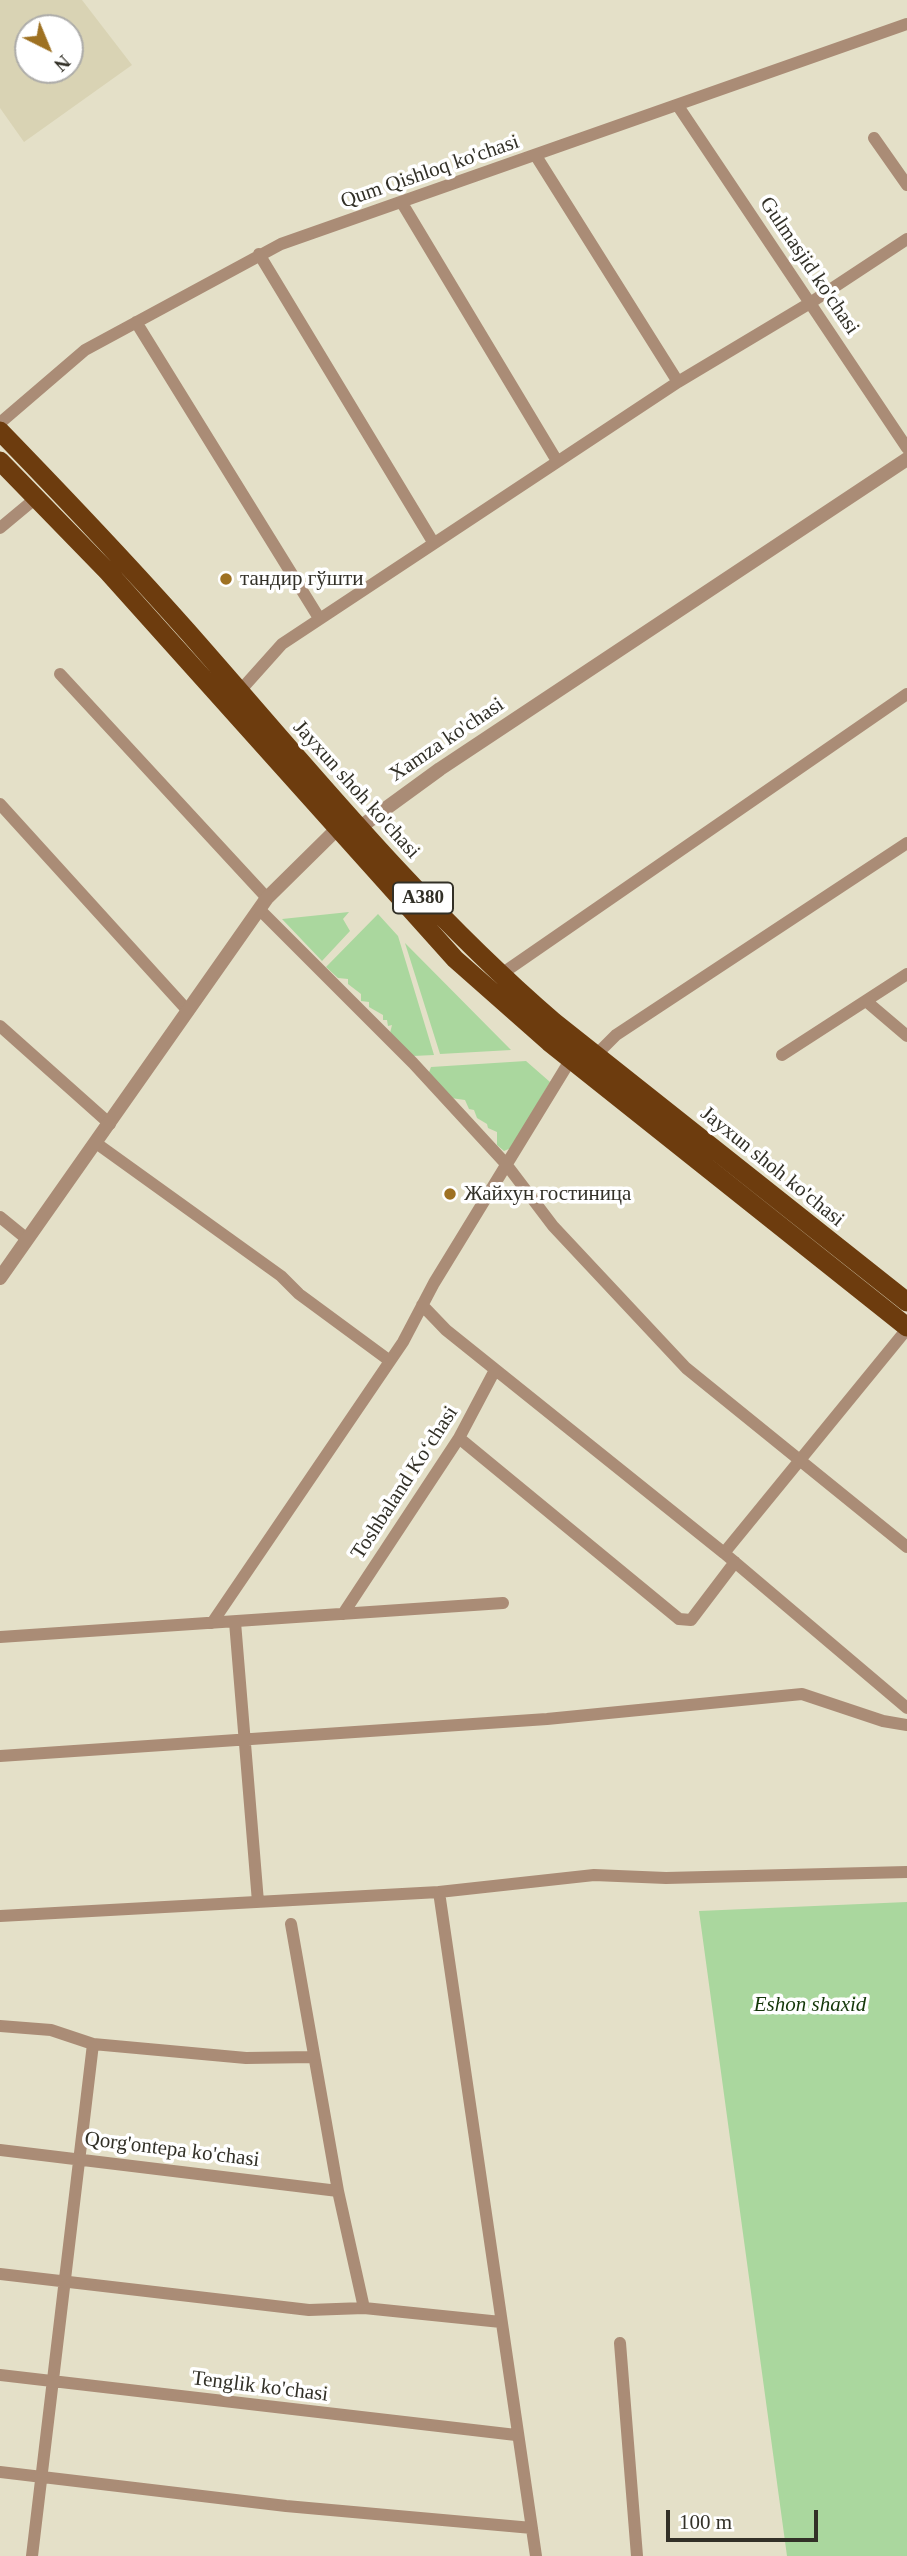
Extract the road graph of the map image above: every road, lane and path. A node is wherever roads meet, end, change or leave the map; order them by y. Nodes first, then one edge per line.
1 (907, 24) edge
2 (678, 106) junction
3 (874, 138) dead end
4 (536, 156) junction
5 (907, 185) edge
6 (402, 203) junction
7 (907, 239) edge
8 (258, 254) junction
9 (810, 303) junction
10 (136, 322) junction
11 (678, 382) junction
12 (0, 422) edge
13 (0, 431) edge
14 (907, 448) edge
15 (907, 459) edge
16 (0, 461) edge
17 (557, 461) junction
18 (36, 498) junction
19 (0, 528) edge
20 (433, 542) junction
21 (319, 618) junction
22 (60, 674) dead end
23 (239, 692) junction
24 (907, 694) edge
25 (0, 804) edge
26 (359, 828) junction
27 (336, 830) junction
28 (907, 843) edge
29 (263, 904) junction
30 (907, 974) edge
31 (500, 975) junction
32 (866, 1001) junction
33 (188, 1011) junction
34 (0, 1026) edge
35 (907, 1037) edge
36 (596, 1055) junction
37 (782, 1055) dead end
38 (571, 1059) junction
39 (110, 1124) junction
40 (96, 1143) junction
41 (506, 1164) junction
42 (0, 1217) edge
43 (27, 1239) junction
44 (0, 1278) edge
45 (906, 1299) edge
46 (422, 1306) junction
47 (907, 1328) edge
48 (390, 1361) junction
49 (495, 1370) junction
50 (459, 1438) junction
51 (799, 1460) junction
52 (907, 1547) edge
53 (724, 1553) junction
54 (735, 1562) junction
55 (503, 1603) dead end
56 (343, 1614) junction
57 (235, 1622) junction
58 (212, 1623) junction
59 (0, 1637) edge
60 (907, 1708) edge
61 (907, 1725) edge
62 (245, 1741) junction
63 (0, 1756) edge
64 (907, 1872) edge
65 (439, 1892) junction
66 (258, 1902) junction
67 (0, 1916) edge
68 (291, 1924) dead end
69 (0, 2026) edge
70 (93, 2044) junction
71 (314, 2057) junction
72 (0, 2150) edge
73 (79, 2158) junction
74 (338, 2190) junction
75 (0, 2274) edge
76 (64, 2281) junction
77 (364, 2308) junction
78 (500, 2322) junction
79 (620, 2343) dead end
80 (0, 2375) edge
81 (51, 2380) junction
82 (516, 2435) junction
83 (0, 2472) edge
84 (41, 2477) junction
85 (532, 2528) junction
86 (32, 2556) edge
87 (536, 2556) edge
88 (637, 2556) edge

1 - 2 street, Qum Qishloq ko'chasi
2 - 4 street, Qum Qishloq ko'chasi
2 - 9 street, Gulmasjid ko'chasi
3 - 5 street
4 - 6 street, Qum Qishloq ko'chasi
4 - 11 street
6 - 8 street, Qum Qishloq ko'chasi
6 - 17 street
7 - 9 street
8 - 10 street, Qum Qishloq ko'chasi
8 - 20 street
9 - 11 street
9 - 14 street, Gulmasjid ko'chasi
10 - 12 street, Qum Qishloq ko'chasi
10 - 21 street
11 - 17 street
13 - 23 highway, Jayxun shoh ko'chasi / A380
15 - 26 street, Xamza ko'chasi
16 - 18 highway, Jayxun shoh ko'chasi / A380
17 - 20 street
18 - 19 street
18 - 27 highway, Jayxun shoh ko'chasi / A380
20 - 21 street
21 - 23 street
22 - 29 street
23 - 26 highway, Jayxun shoh ko'chasi / A380
24 - 31 street
25 - 33 street
26 - 27 street
26 - 31 highway, Jayxun shoh ko'chasi / A380
27 - 29 street
27 - 38 highway, Jayxun shoh ko'chasi / A380
28 - 36 street
29 - 33 street
29 - 41 street
30 - 32 street
31 - 36 highway, Jayxun shoh ko'chasi / A380
32 - 35 street
32 - 37 street
33 - 39 street
34 - 39 street
36 - 45 highway, Jayxun shoh ko'chasi / A380
38 - 41 street
38 - 47 highway, Jayxun shoh ko'chasi / A380
39 - 40 street
40 - 43 street
40 - 48 street
41 - 46 street
41 - 51 street
42 - 43 street
43 - 44 street
46 - 48 street
46 - 49 street
47 - 51 street
48 - 58 street
49 - 50 street, Toshbaland Koʻchasi
49 - 53 street
50 - 54 street
50 - 56 street, Toshbaland Koʻchasi
51 - 52 street
51 - 53 street
53 - 54 street
54 - 60 street
55 - 56 street
56 - 57 street
57 - 58 street
57 - 62 street
58 - 59 street
61 - 62 street
62 - 63 street
62 - 66 street
64 - 65 street
65 - 66 street
65 - 78 street
66 - 67 street
68 - 71 street
69 - 70 street
70 - 71 street
70 - 73 street
71 - 74 street
72 - 73 street, Qorg'ontepa ko'chasi
73 - 74 street, Qorg'ontepa ko'chasi
73 - 76 street
74 - 77 street
75 - 76 street
76 - 77 street
76 - 81 street
77 - 78 street
78 - 82 street
79 - 88 street
80 - 81 street, Tenglik ko'chasi
81 - 82 street, Tenglik ko'chasi
81 - 84 street
82 - 85 street
83 - 84 street
84 - 85 street
84 - 86 street
85 - 87 street

